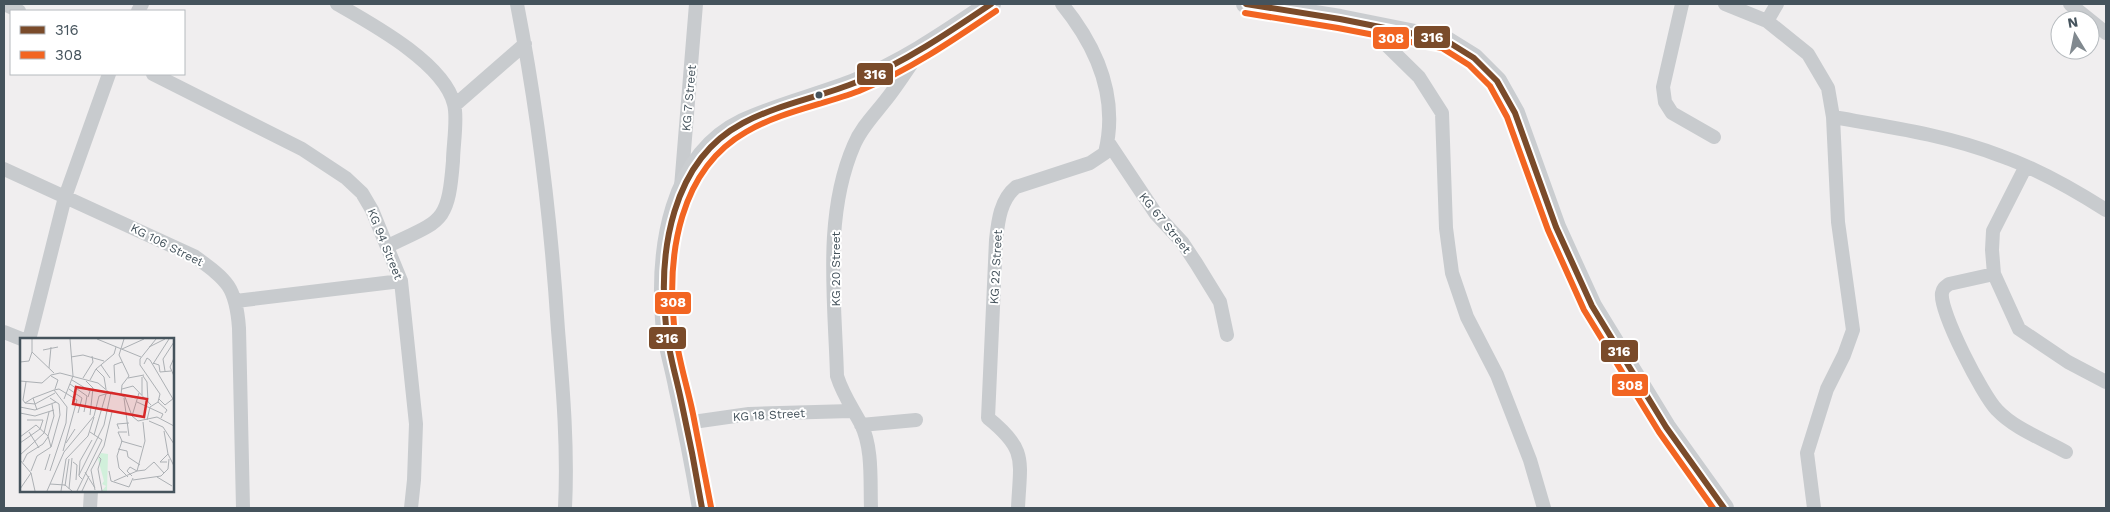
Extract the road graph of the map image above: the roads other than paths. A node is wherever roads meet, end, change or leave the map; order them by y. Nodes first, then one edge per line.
1 (4, 4) edge
2 (337, 4) edge
3 (517, 4) edge
4 (696, 4) edge
5 (991, 4) edge
6 (1062, 4) edge
7 (1246, 4) edge
8 (1682, 4) edge
9 (1725, 4) edge
10 (1777, 4) edge
11 (2070, 4) edge
12 (17, 10) edge
13 (1340, 11) edge
14 (1768, 21) junction
15 (1365, 24) junction
16 (2106, 33) edge
17 (525, 44) junction
18 (923, 48) junction
19 (109, 75) edge
20 (155, 75) edge
21 (455, 105) junction
22 (1834, 117) junction
23 (1714, 137) dead end
24 (1108, 142) junction
25 (2026, 166) junction
26 (4, 169) edge
27 (680, 193) junction
28 (65, 197) junction
29 (2106, 210) edge
30 (388, 246) junction
31 (1994, 274) junction
32 (401, 281) junction
33 (236, 301) junction
34 (4, 332) edge
35 (1227, 335) dead end
36 (20, 338) edge
37 (30, 338) edge
38 (2106, 382) edge
39 (852, 411) junction
40 (916, 420) dead end
41 (686, 423) junction
42 (861, 425) junction
43 (2066, 452) dead end
44 (91, 492) edge
45 (90, 508) edge
46 (242, 508) edge
47 (411, 508) edge
48 (565, 508) edge
49 (702, 508) edge
50 (871, 508) edge
51 (1018, 508) edge
52 (1544, 508) edge
53 (1724, 508) edge
54 (1814, 508) edge

1 - 12 street
2 - 21 street
3 - 17 street
4 - 27 street, KG 7 Street
5 - 18 main road
6 - 24 street
7 - 13 main road
8 - 23 street
9 - 14 street
10 - 14 street
11 - 16 street
13 - 15 main road
14 - 22 street
15 - 52 street
15 - 53 main road
17 - 21 street
17 - 48 street
18 - 27 main road
18 - 39 street, KG 20 Street
19 - 28 street
20 - 30 street, KG 94 Street
21 - 30 street
22 - 25 street
22 - 54 street
24 - 35 street, KG 67 Street
24 - 51 street, KG 22 Street
25 - 29 street
25 - 31 street
26 - 28 street, KG 106 Street
27 - 41 main road
28 - 33 street, KG 106 Street
28 - 37 street
30 - 32 street, KG 94 Street
31 - 38 street
31 - 43 street
32 - 33 street
32 - 47 street, KG 94 Street
33 - 46 street, KG 106 Street
34 - 36 street
39 - 41 street, KG 18 Street
39 - 42 street, KG 20 Street
40 - 42 street
41 - 49 main road
42 - 50 street, KG 20 Street
44 - 45 street

